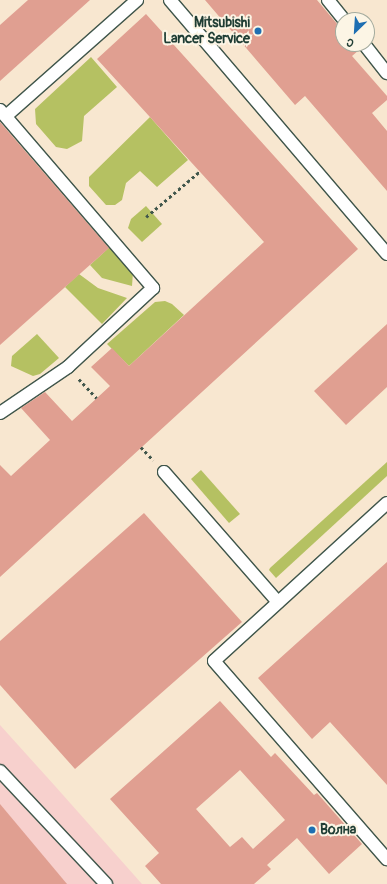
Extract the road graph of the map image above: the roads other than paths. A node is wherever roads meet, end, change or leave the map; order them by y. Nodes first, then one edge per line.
1 (137, 0) edge
2 (170, 0) edge
3 (328, 0) edge
4 (338, 12) edge
5 (370, 52) edge
6 (387, 73) edge
7 (3, 113) edge
8 (387, 254) edge
9 (0, 413) edge
10 (164, 472) dead end
11 (387, 503) edge
12 (278, 602) junction
13 (0, 771) edge
14 (387, 859) edge
15 (106, 884) edge

1 - 7 lane
2 - 8 lane
3 - 4 lane
5 - 6 lane
7 - 9 lane
10 - 12 lane
11 - 12 lane
12 - 14 lane
13 - 15 lane

